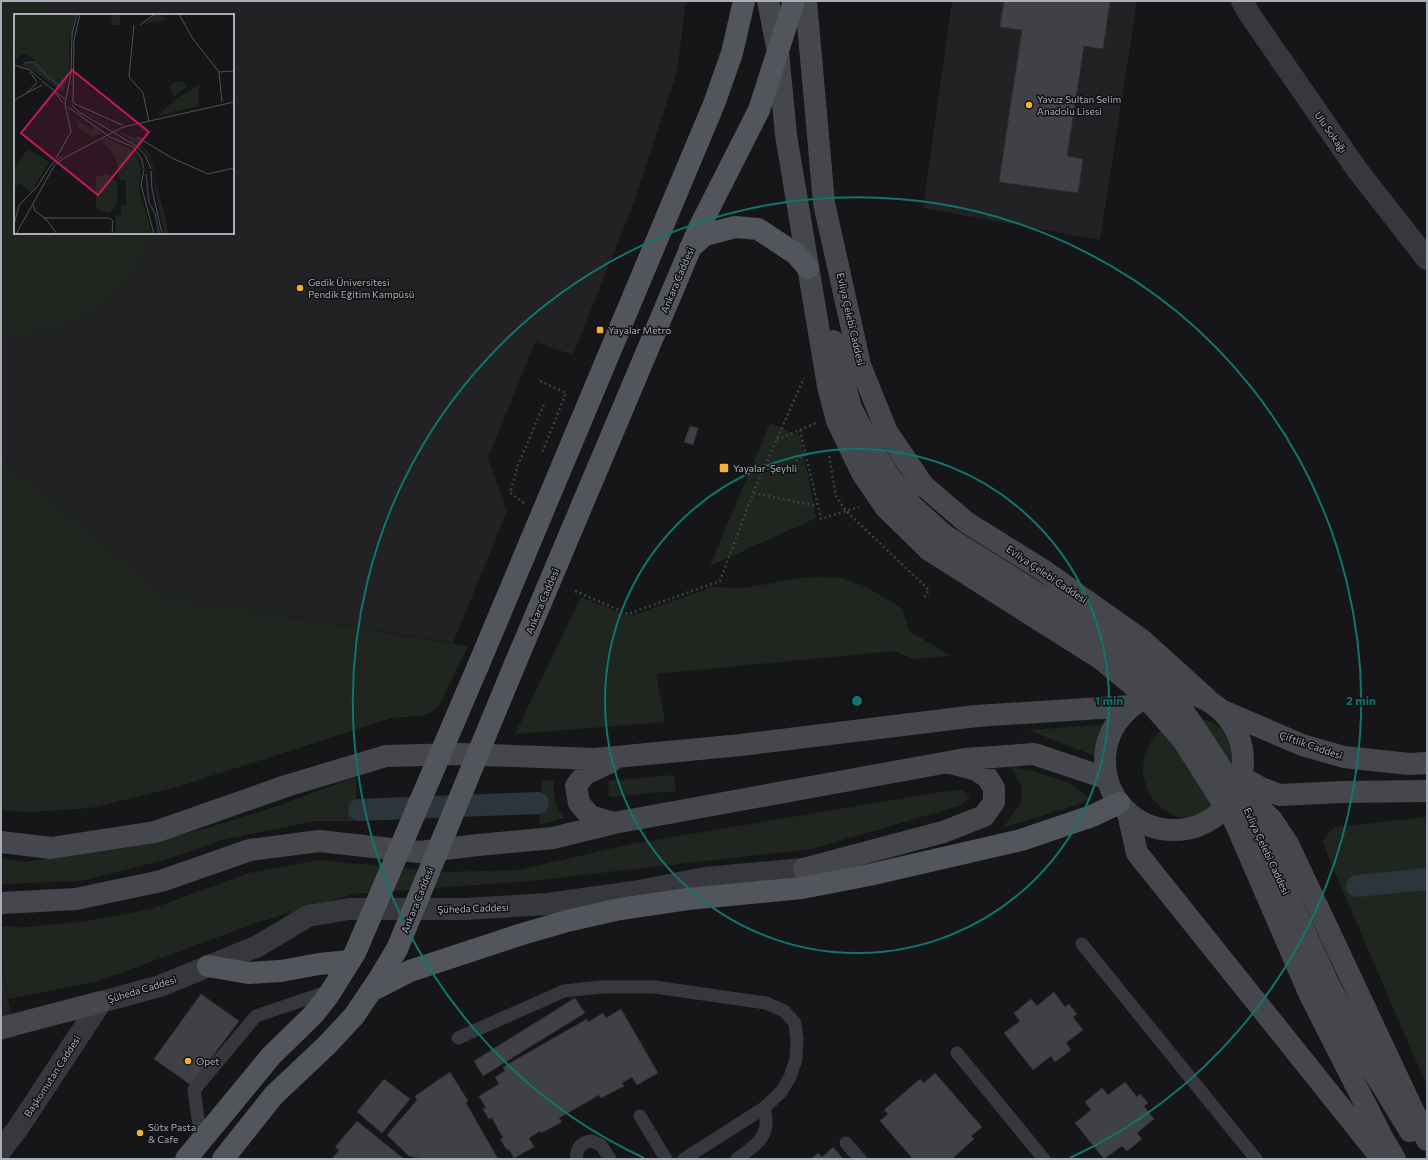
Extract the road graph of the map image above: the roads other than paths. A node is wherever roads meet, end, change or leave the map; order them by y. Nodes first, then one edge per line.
1 (744, 1) edge
2 (768, 1) edge
3 (794, 1) edge
4 (806, 1) edge
5 (1242, 1) edge
6 (809, 38) junction
7 (778, 52) junction
8 (690, 248) junction
9 (1427, 259) edge
10 (808, 268) junction
11 (936, 543) junction
12 (1214, 704) junction
13 (1131, 706) junction
14 (621, 757) junction
15 (945, 762) junction
16 (1427, 764) edge
17 (1106, 778) junction
18 (1240, 782) junction
19 (1427, 791) edge
20 (1124, 808) junction
21 (614, 822) junction
22 (1, 842) edge
23 (804, 869) junction
24 (868, 875) junction
25 (1, 903) edge
26 (1082, 944) dead end
27 (350, 961) junction
28 (208, 966) junction
29 (332, 991) junction
30 (371, 991) junction
31 (101, 1002) junction
32 (1, 1028) edge
33 (458, 1038) dead end
34 (957, 1053) dead end
35 (764, 1108) junction
36 (640, 1116) dead end
37 (201, 1139) junction
38 (1427, 1140) edge
39 (846, 1143) dead end
40 (1, 1150) edge
41 (1427, 1152) edge
42 (186, 1159) edge
43 (223, 1159) edge
44 (577, 1159) edge
45 (610, 1159) edge
46 (666, 1159) edge
47 (684, 1159) edge
48 (737, 1159) edge
49 (860, 1159) edge
50 (1044, 1159) edge
51 (1256, 1159) edge
52 (1382, 1159) edge
53 (1396, 1159) edge

1 - 27 main road, bridge
2 - 7 street
3 - 7 main road, Ankara Caddesi
4 - 6 street, Evliya Çelebi Caddesi
5 - 9 street, Ulu Sokağı
6 - 11 street
6 - 12 street, Evliya Çelebi Caddesi
7 - 8 main road, Ankara Caddesi
7 - 10 street
8 - 10 main road
8 - 30 main road, Ankara Caddesi, bridge
10 - 11 street
11 - 41 street, Evliya Çelebi Caddesi, bridge
11 - 53 street, Evliya Çelebi Caddesi, bridge
12 - 13 street
12 - 16 street, Çiftlik Caddesi
12 - 18 street
13 - 14 street
13 - 17 street
14 - 21 street
14 - 22 street
15 - 17 street
15 - 21 street
15 - 23 street
17 - 20 street
18 - 19 street
18 - 20 street
18 - 38 street, Evliya Çelebi Caddesi
20 - 24 main road
20 - 52 street
21 - 25 street
23 - 24 street, Şüheda Caddesi
23 - 28 street, Şüheda Caddesi
24 - 30 main road
26 - 51 lane
27 - 28 main road
27 - 29 main road
28 - 31 street, Şüheda Caddesi
29 - 37 main road
29 - 37 lane
30 - 43 main road, Ankara Caddesi
31 - 32 street, Şüheda Caddesi
31 - 40 street, Başkomutan Caddesi
33 - 35 lane
34 - 50 lane
35 - 47 lane
35 - 48 lane
36 - 46 lane
37 - 42 main road
39 - 49 lane
44 - 45 lane

